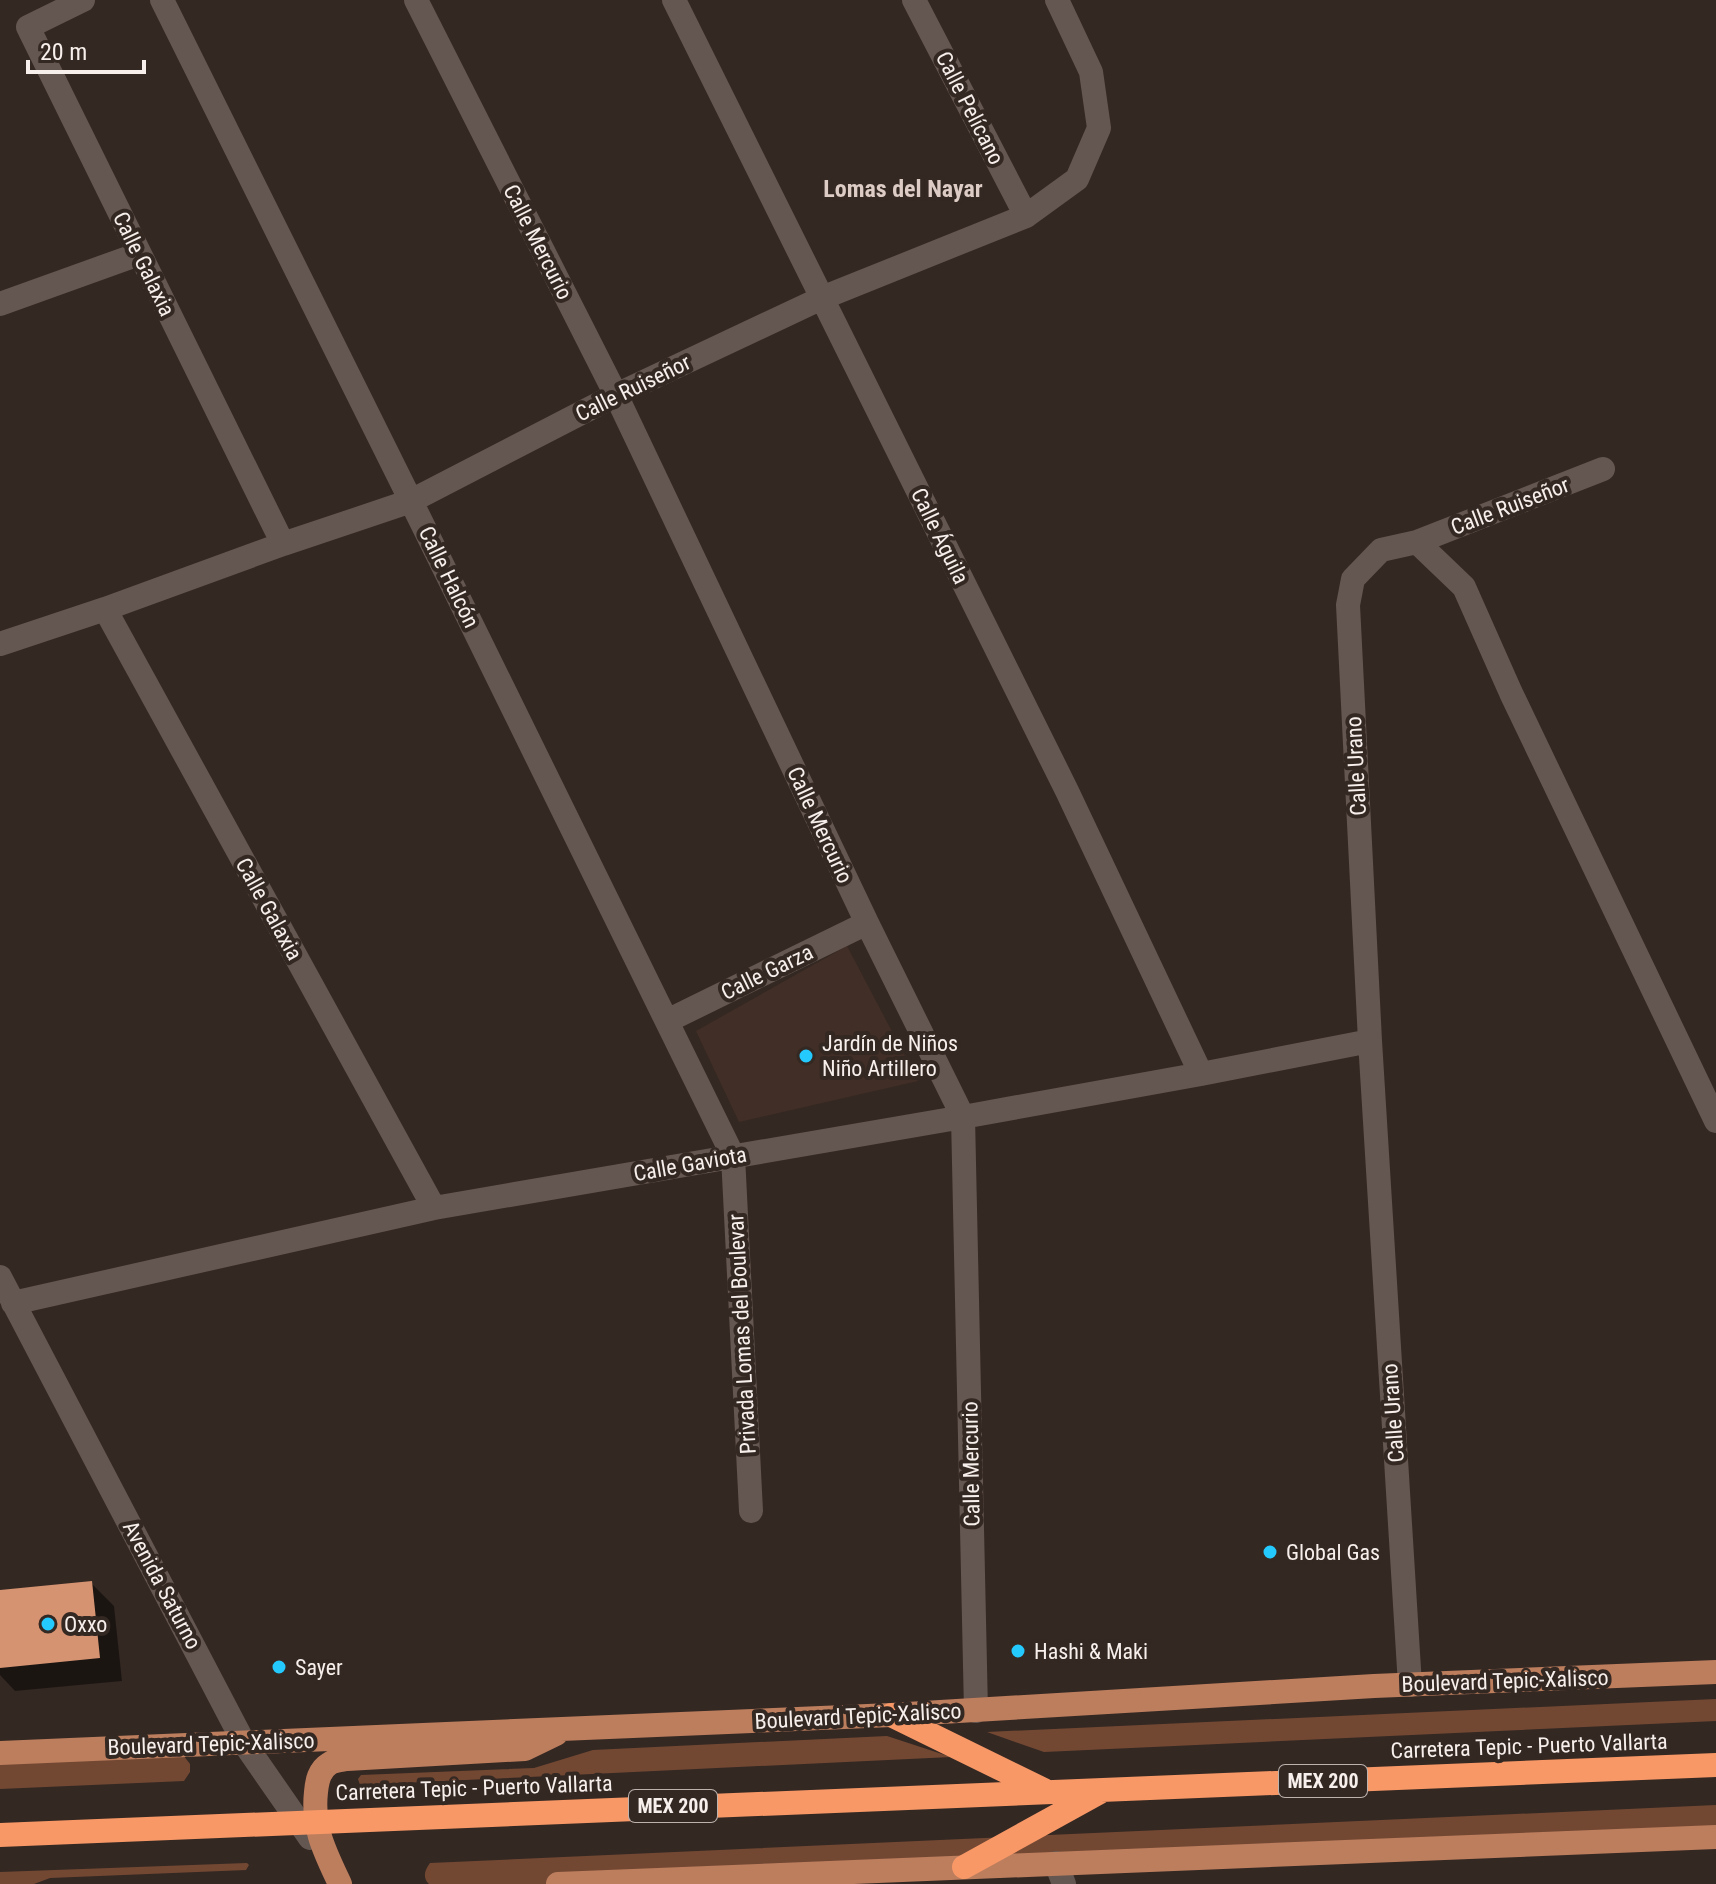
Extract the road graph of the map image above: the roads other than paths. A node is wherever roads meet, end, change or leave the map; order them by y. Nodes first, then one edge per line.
1 (83, 0) edge
2 (162, 0) edge
3 (416, 0) edge
4 (674, 0) edge
5 (914, 0) edge
6 (1057, 0) edge
7 (1026, 216) junction
8 (139, 254) junction
9 (822, 298) junction
10 (0, 304) edge
11 (616, 395) junction
12 (1603, 469) dead end
13 (411, 501) junction
14 (1417, 542) junction
15 (283, 544) junction
16 (105, 609) junction
17 (0, 644) edge
18 (867, 923) junction
19 (667, 1021) junction
20 (1370, 1041) junction
21 (1201, 1074) junction
22 (963, 1117) junction
23 (1716, 1121) edge
24 (733, 1156) junction
25 (434, 1208) junction
26 (0, 1277) edge
27 (13, 1303) junction
28 (751, 1511) dead end
29 (1716, 1672) edge
30 (1410, 1685) junction
31 (976, 1711) junction
32 (891, 1715) junction
33 (565, 1729) junction
34 (244, 1743) junction
35 (0, 1753) edge
36 (1716, 1765) edge
37 (1105, 1789) junction
38 (1047, 1792) junction
39 (308, 1821) junction
40 (0, 1835) edge
41 (1716, 1837) edge
42 (964, 1867) junction
43 (1060, 1874) edge
44 (339, 1884) edge
45 (558, 1884) edge

1 - 8 street, Calle Galaxia
2 - 13 street, Calle Halcón
3 - 11 street, Calle Mercurio
4 - 9 street, Calle Águila
5 - 7 street, Calle Pelícano
6 - 7 street, Calle Ruiseñor
7 - 9 street, Calle Ruiseñor
8 - 10 street
8 - 15 street, Calle Galaxia
9 - 11 street, Calle Ruiseñor
9 - 21 street, Calle Águila
11 - 13 street, Calle Ruiseñor
11 - 18 street, Calle Mercurio
12 - 14 street, Calle Ruiseñor
13 - 15 street, Calle Ruiseñor
13 - 19 street, Calle Halcón
14 - 20 street, Calle Urano
14 - 23 street
15 - 16 street, Calle Ruiseñor
16 - 17 street, Calle Ruiseñor
16 - 25 street, Calle Galaxia
18 - 19 street, Calle Garza
18 - 22 street, Calle Mercurio
19 - 24 street, Calle Halcón
20 - 21 street, Calle Gaviota
20 - 30 street, Calle Urano
21 - 22 street, Calle Gaviota
22 - 24 street, Calle Gaviota
22 - 31 street, Calle Mercurio
24 - 25 street, Calle Gaviota
24 - 28 street, Privada Lomas del Boulevar
25 - 27 street, Calle Gaviota
26 - 27 street, Avenida Saturno
27 - 34 street, Avenida Saturno
29 - 30 main road, Boulevard Tepic-Xalisco
30 - 31 main road, Boulevard Tepic-Xalisco
31 - 32 main road, Boulevard Tepic-Xalisco
32 - 33 main road, Boulevard Tepic-Xalisco
32 - 38 highway
33 - 34 main road, Boulevard Tepic-Xalisco
33 - 39 main road
34 - 35 main road, Boulevard Tepic-Xalisco
34 - 39 street, Avenida Saturno
36 - 37 highway, Carretera Tepic - Puerto Vallarta / MEX 200
37 - 38 highway, MEX 200
37 - 42 highway
38 - 39 highway, Carretera Tepic - Puerto Vallarta / MEX 200
39 - 40 highway, Carretera Tepic - Puerto Vallarta / MEX 200
39 - 44 main road
41 - 43 main road
42 - 43 main road
42 - 45 main road

